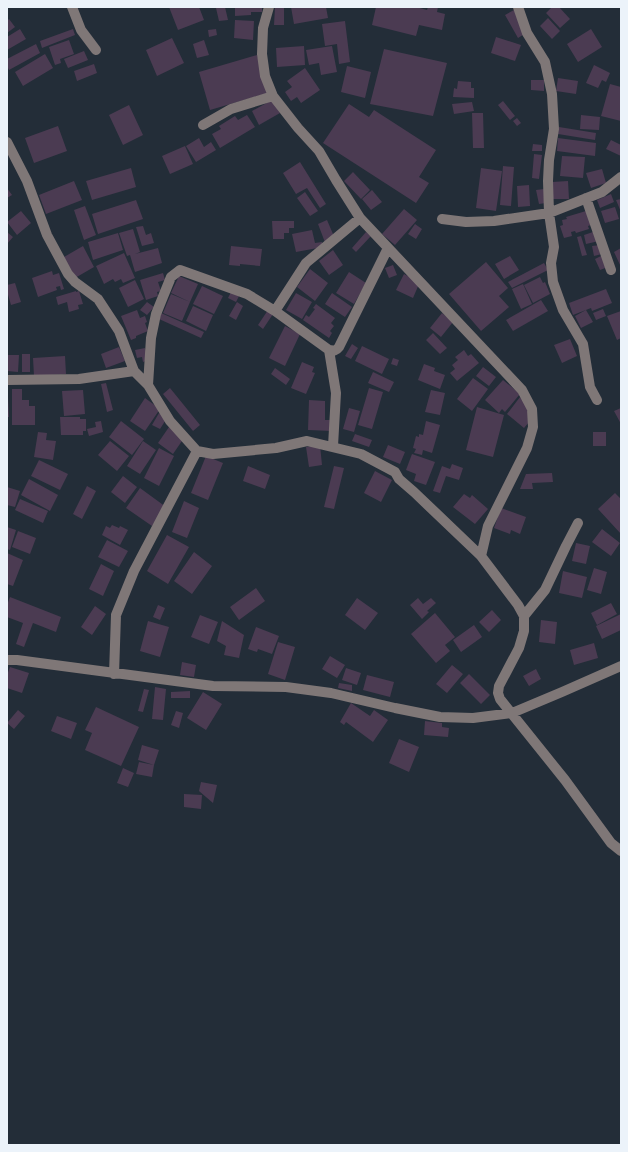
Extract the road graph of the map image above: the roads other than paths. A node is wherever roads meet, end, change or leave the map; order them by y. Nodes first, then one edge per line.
1 (72, 7) edge
2 (269, 7) edge
3 (518, 7) edge
4 (96, 50) dead end
5 (273, 96) junction
6 (203, 125) dead end
7 (7, 142) edge
8 (621, 178) edge
9 (586, 198) junction
10 (549, 213) junction
11 (360, 218) junction
12 (442, 219) dead end
13 (388, 248) junction
14 (611, 270) dead end
15 (275, 310) junction
16 (329, 350) junction
17 (134, 371) junction
18 (7, 380) edge
19 (148, 385) junction
20 (597, 400) dead end
21 (333, 446) junction
22 (197, 451) junction
23 (578, 523) dead end
24 (481, 556) junction
25 (524, 616) junction
26 (7, 660) edge
27 (621, 666) edge
28 (114, 674) junction
29 (512, 713) junction
30 (621, 851) edge

1 - 4 street
2 - 5 street
3 - 10 street
5 - 6 street
5 - 11 street
7 - 17 street
8 - 9 street
9 - 10 street
9 - 14 street
10 - 12 street
10 - 20 street
11 - 13 street
11 - 15 street
13 - 16 street
13 - 24 street
15 - 16 street
15 - 19 street
16 - 21 street
17 - 18 street
17 - 19 street
19 - 22 street
21 - 22 street
21 - 24 street
22 - 28 street
23 - 25 street
24 - 25 street
25 - 29 street
26 - 28 street
27 - 29 street
28 - 29 street
29 - 30 street

